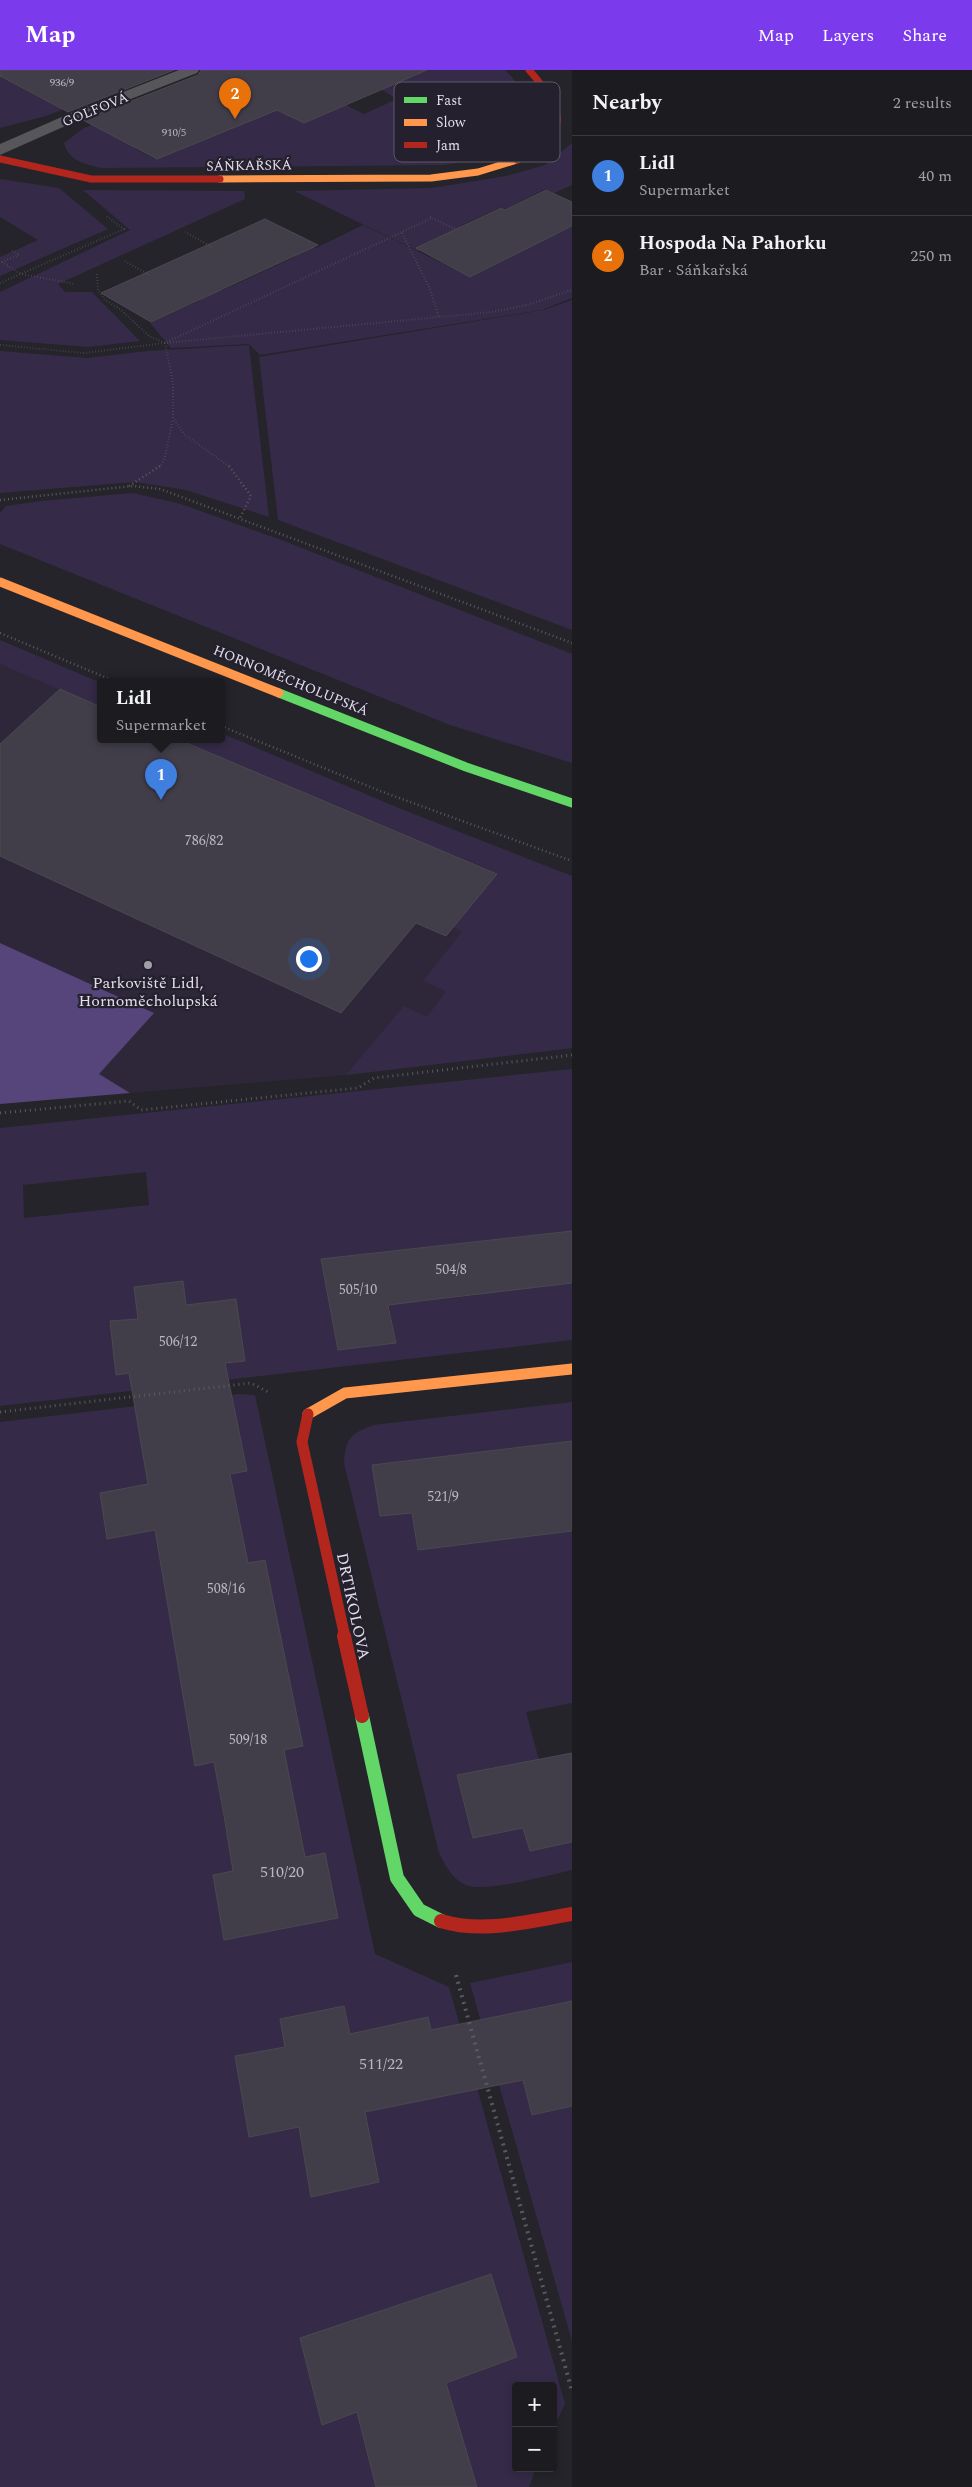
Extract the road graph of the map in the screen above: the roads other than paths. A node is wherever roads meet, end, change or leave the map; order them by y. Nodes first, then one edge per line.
1 (192, 70) edge
2 (529, 70) edge
3 (540, 82) edge
4 (0, 150) edge
5 (0, 158) edge
6 (515, 162) edge
7 (0, 582) edge
8 (572, 803) edge
9 (572, 1369) edge
10 (572, 1914) edge

1 - 4 street, GOLFOVÁ
2 - 3 street, SÁŇKAŘSKÁ
5 - 6 street, SÁŇKAŘSKÁ
7 - 8 street, HORNOMĚCHOLUPSKÁ
9 - 10 street, DRTIKOLOVA

